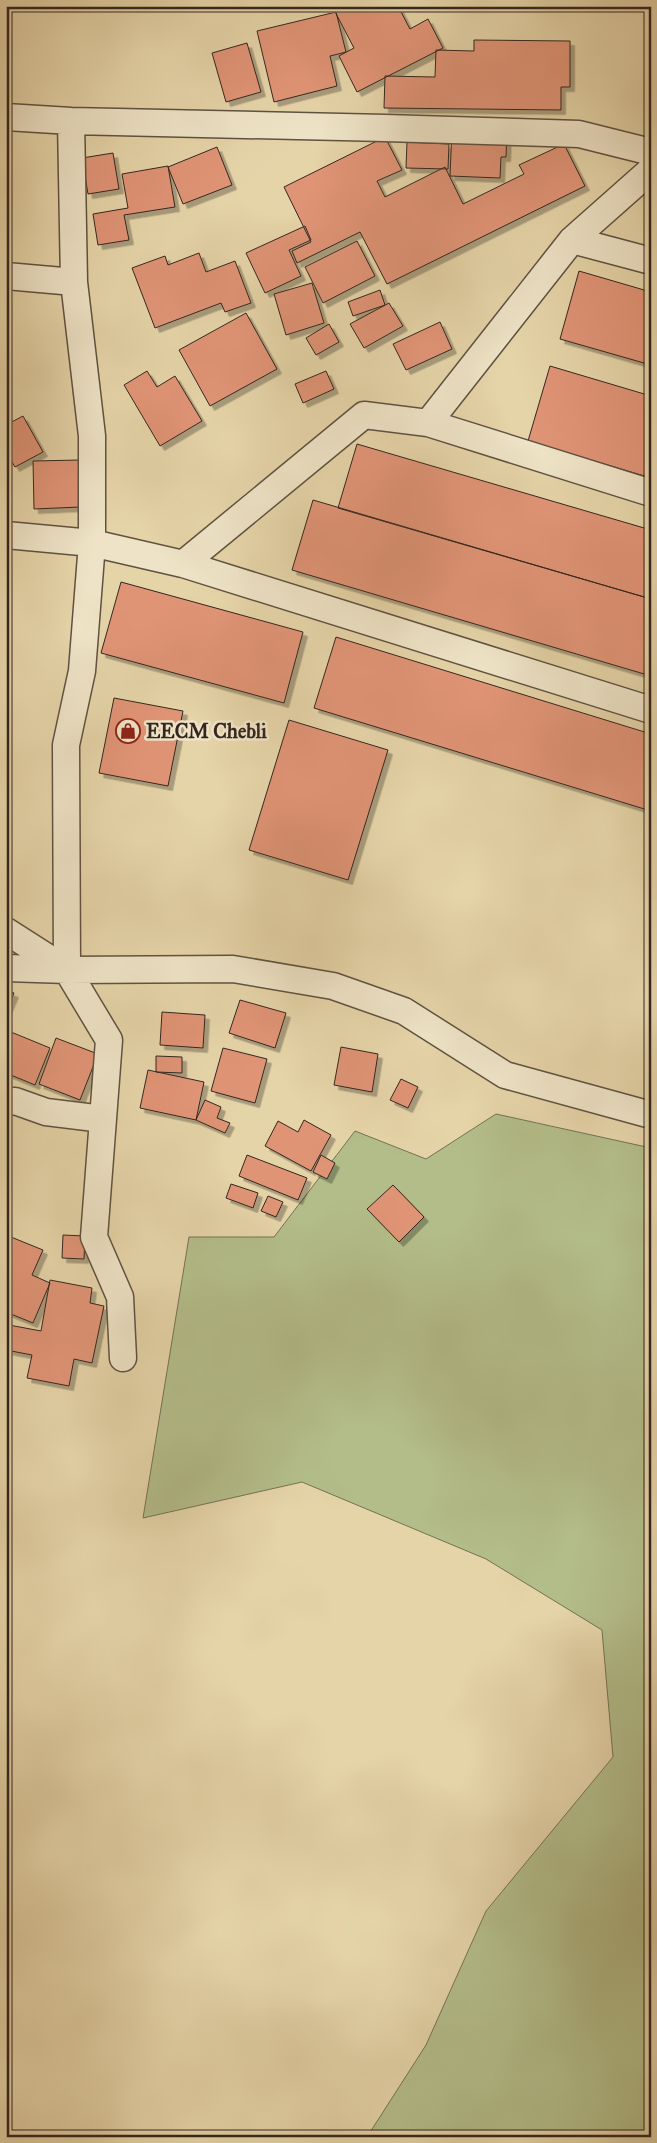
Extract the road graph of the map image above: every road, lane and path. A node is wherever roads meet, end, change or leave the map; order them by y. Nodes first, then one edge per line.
1 (6, 117) edge
2 (72, 121) junction
3 (651, 152) edge
4 (651, 170) edge
5 (572, 240) junction
6 (651, 261) edge
7 (6, 276) edge
8 (74, 282) junction
9 (428, 422) junction
10 (651, 493) edge
11 (6, 535) edge
12 (92, 543) junction
13 (183, 564) junction
14 (651, 710) edge
15 (6, 931) edge
16 (6, 968) edge
17 (67, 970) junction
18 (6, 1102) edge
19 (651, 1115) edge
20 (103, 1119) junction
21 (123, 1358) dead end

1 - 2 street
2 - 3 street
2 - 8 street
4 - 5 street
5 - 6 street
5 - 9 street
7 - 8 street
8 - 12 street
9 - 10 street
9 - 13 street
11 - 12 street
12 - 13 street
12 - 17 street
13 - 14 street
15 - 17 street
16 - 17 street
17 - 19 street
17 - 20 street
18 - 20 street
20 - 21 street

